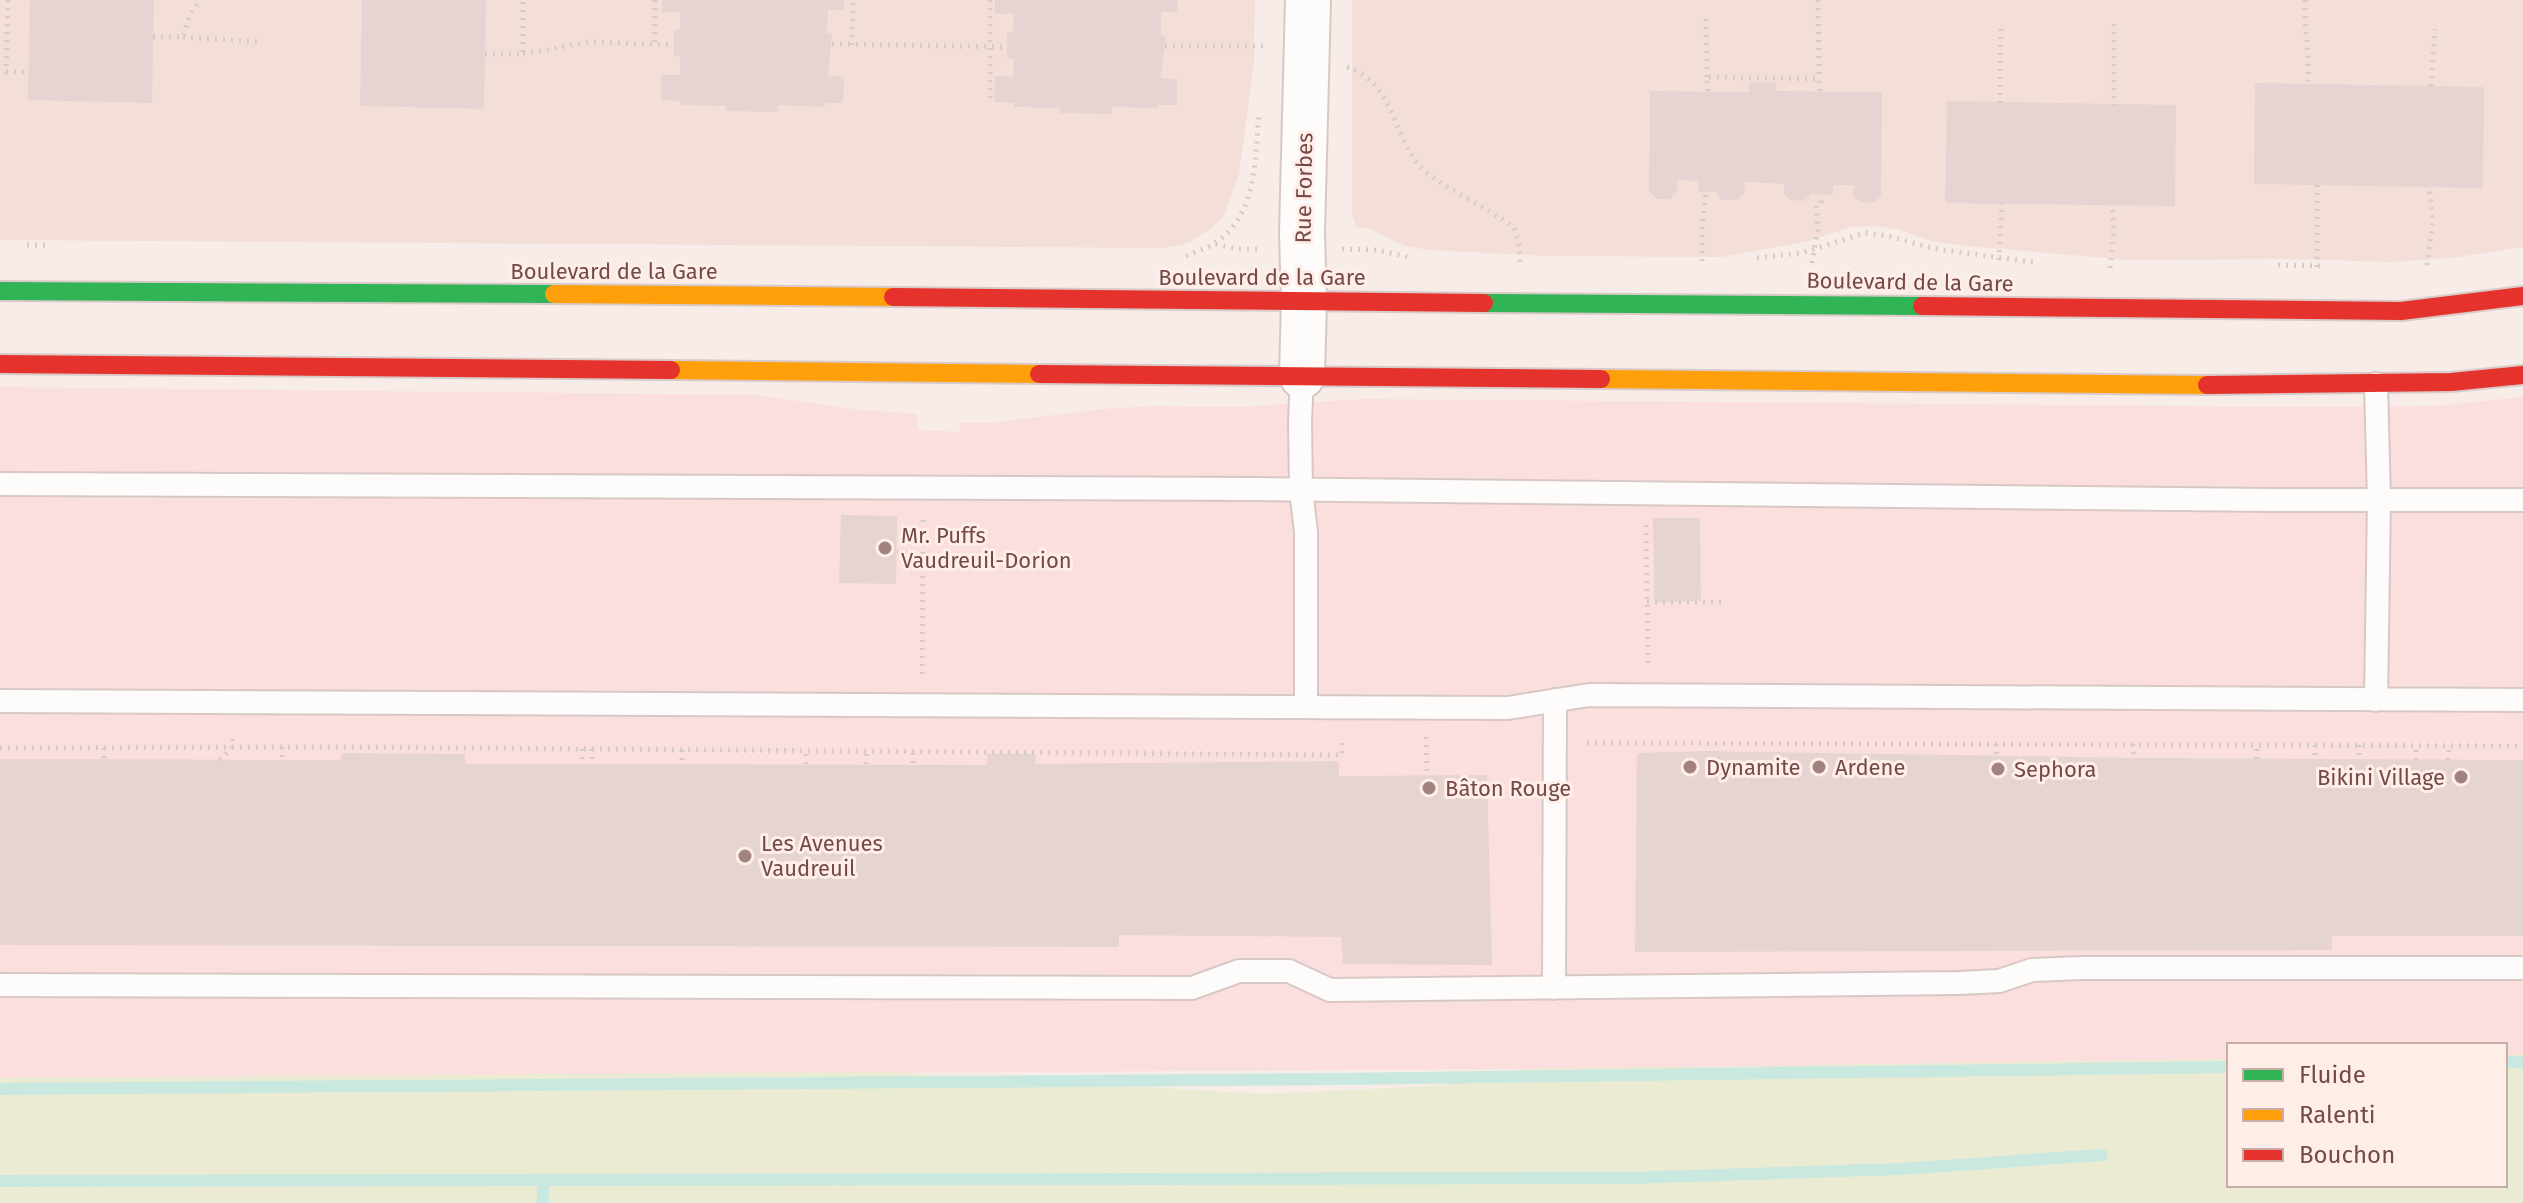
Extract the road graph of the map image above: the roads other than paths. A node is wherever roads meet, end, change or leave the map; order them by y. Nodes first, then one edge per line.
1 (1308, 0) edge
2 (0, 291) edge
3 (2523, 296) edge
4 (1304, 302) junction
5 (0, 364) edge
6 (2523, 375) edge
7 (1302, 376) junction
8 (2376, 384) junction
9 (0, 484) edge
10 (1301, 490) junction
11 (2379, 500) junction
12 (2523, 500) edge
13 (1555, 700) junction
14 (2376, 700) junction
15 (2523, 700) edge
16 (0, 701) edge
17 (1306, 707) junction
18 (2523, 968) edge
19 (0, 985) edge
20 (1554, 988) junction

1 - 4 street, Rue Forbes
2 - 4 main road, Boulevard de la Gare
3 - 4 main road, Boulevard de la Gare
4 - 7 street, Rue Forbes
5 - 7 main road
6 - 8 main road
7 - 8 main road
7 - 10 lane
8 - 11 lane
9 - 10 lane
10 - 11 lane
10 - 17 lane
11 - 12 lane
11 - 14 lane
13 - 14 lane
13 - 17 lane
13 - 20 lane
14 - 15 lane
16 - 17 lane
18 - 20 lane
19 - 20 lane

